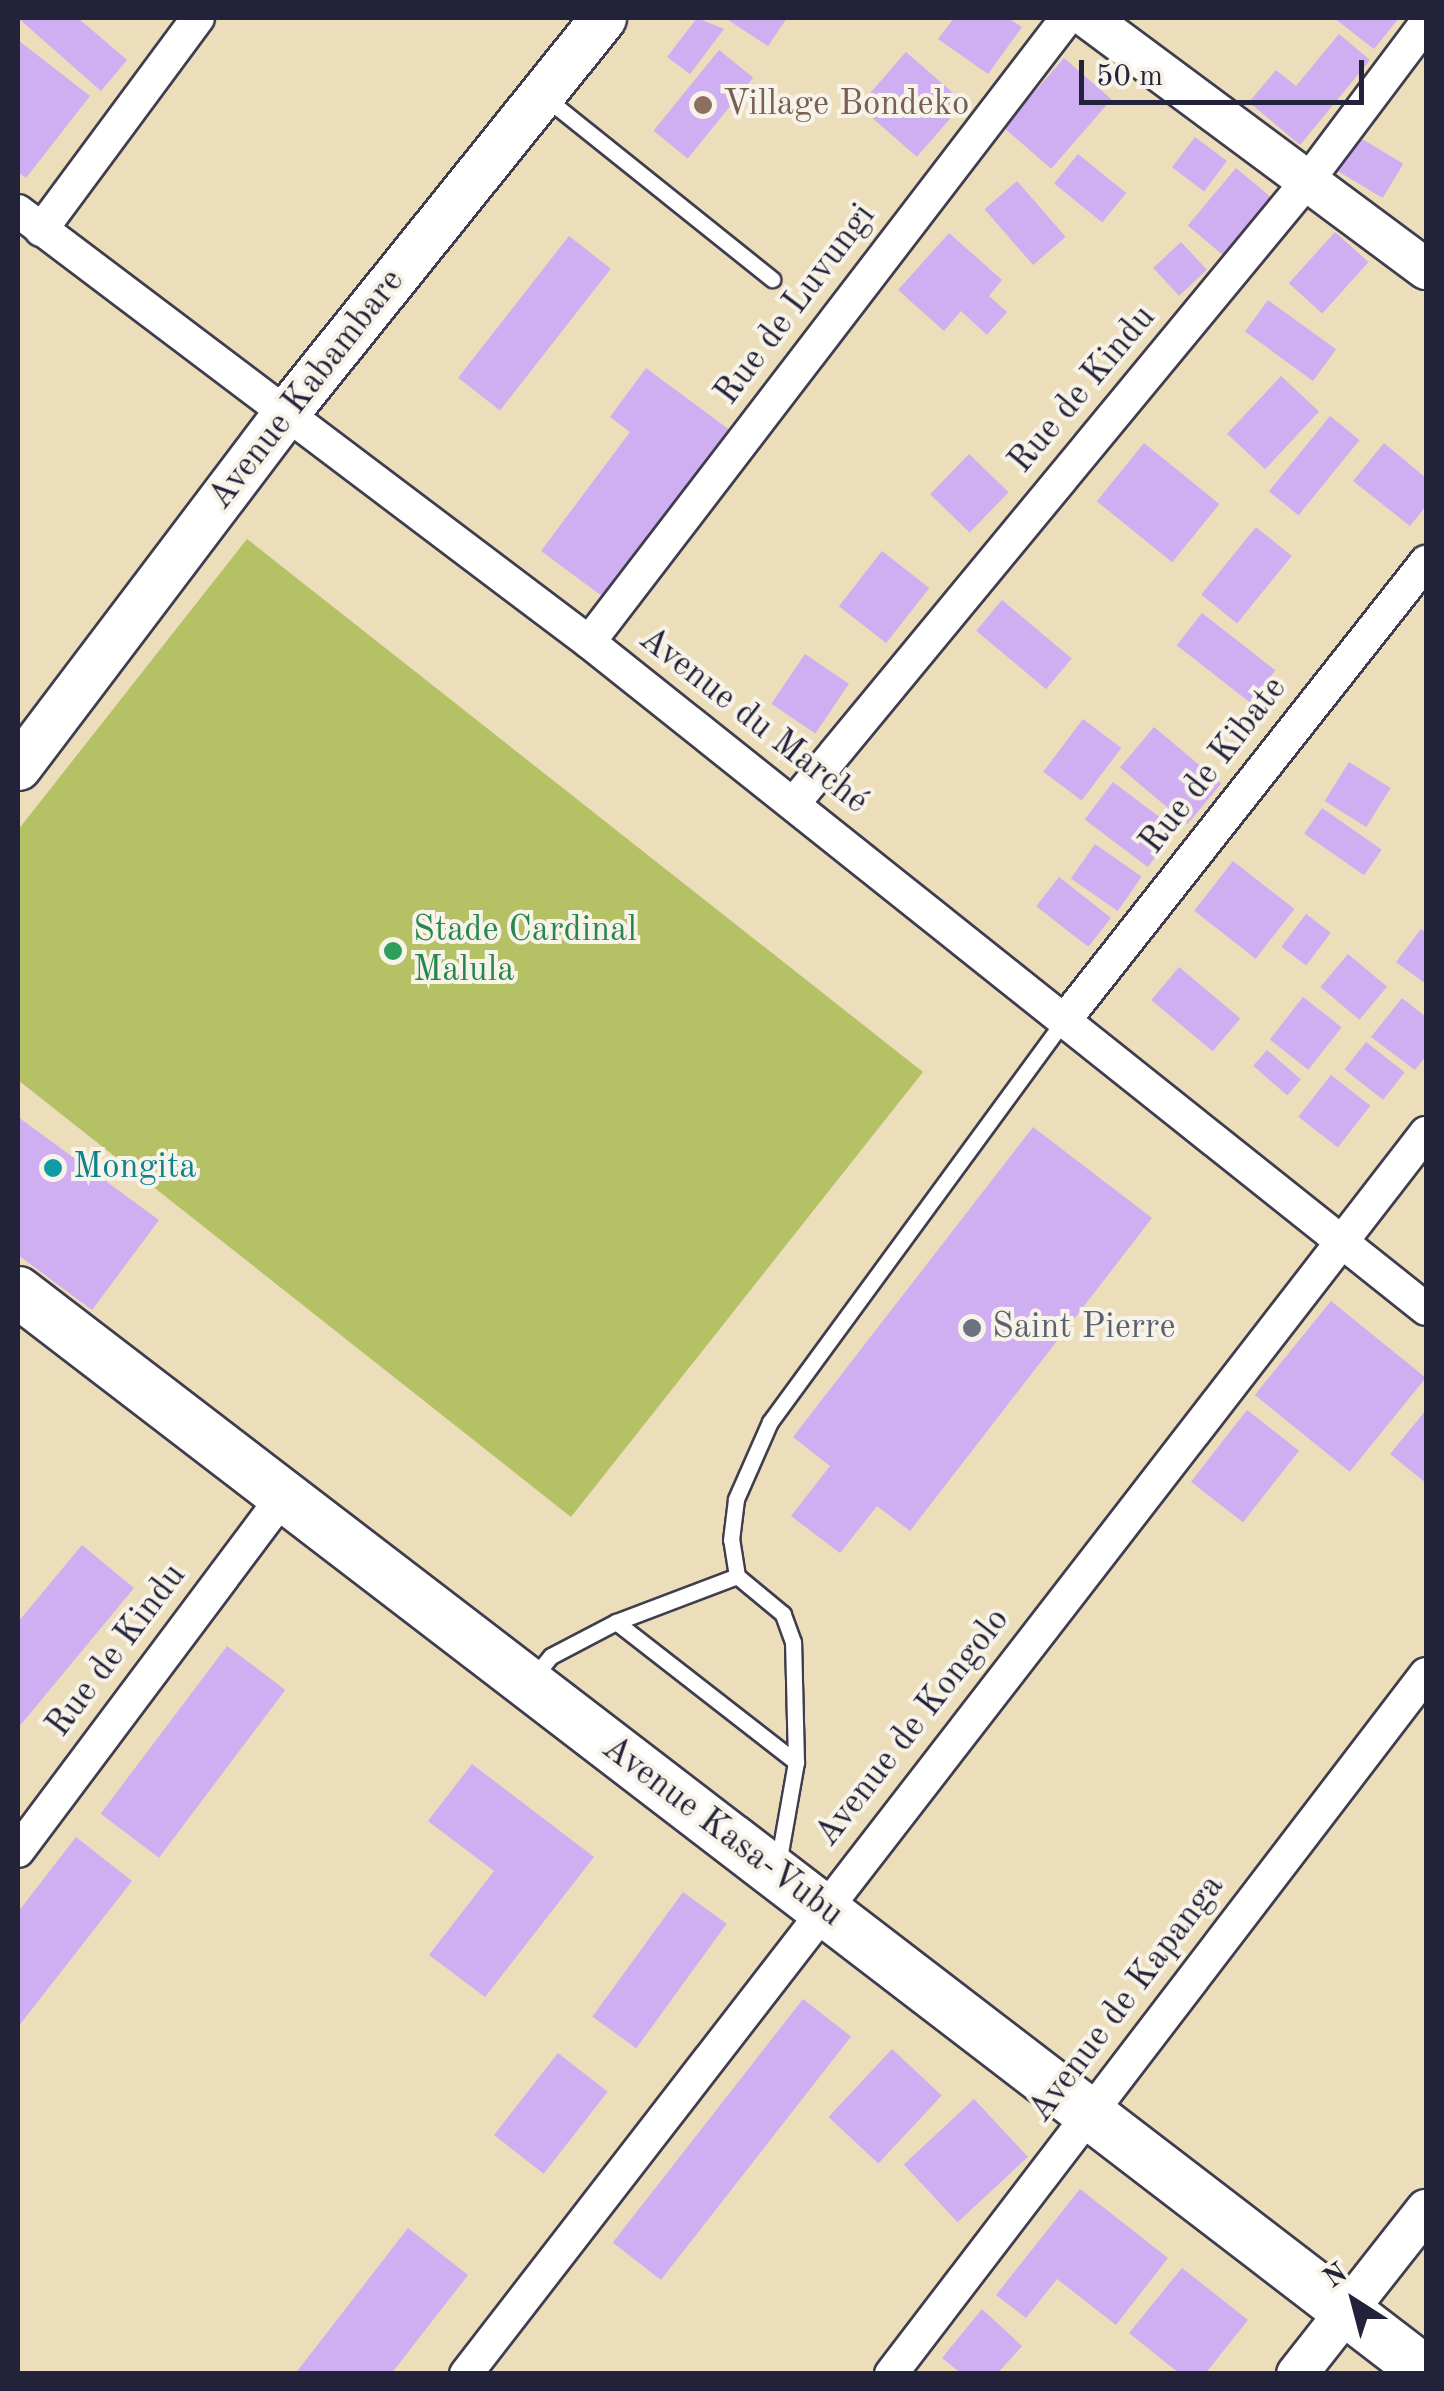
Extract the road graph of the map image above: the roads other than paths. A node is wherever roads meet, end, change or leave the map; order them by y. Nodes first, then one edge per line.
1 (198, 18) edge
2 (603, 18) edge
3 (1067, 18) edge
4 (1088, 18) edge
5 (1426, 23) edge
6 (542, 95) junction
7 (1309, 179) junction
8 (29, 220) edge
9 (1426, 269) edge
10 (772, 279) dead end
11 (288, 410) junction
12 (1426, 562) edge
13 (589, 642) junction
14 (29, 744) edge
15 (794, 803) junction
16 (1064, 1021) junction
17 (1426, 1133) edge
18 (1340, 1240) junction
19 (18, 1292) edge
20 (1426, 1309) edge
21 (281, 1500) junction
22 (737, 1576) junction
23 (616, 1622) junction
24 (1426, 1674) edge
25 (527, 1686) junction
26 (796, 1762) junction
27 (18, 1851) edge
28 (776, 1874) junction
29 (824, 1910) junction
30 (1091, 2111) junction
31 (1426, 2210) edge
32 (1347, 2310) junction
33 (1426, 2372) edge
34 (466, 2374) edge
35 (891, 2374) edge
36 (1297, 2374) edge

1 - 8 street
2 - 6 main road, Avenue Kabambare
3 - 13 street, Rue de Luvungi
4 - 7 street
5 - 7 street, Rue de Kindu
6 - 10 lane
6 - 11 main road, Avenue Kabambare
7 - 9 street
7 - 15 street, Rue de Kindu
8 - 11 street, Avenue du Marché
11 - 13 street, Avenue du Marché
11 - 14 main road, Avenue Kabambare
12 - 16 street, Rue de Kibate
13 - 15 street, Avenue du Marché
15 - 16 street, Avenue du Marché
16 - 18 street, Avenue du Marché
16 - 22 lane
17 - 18 street, Avenue de Kongolo
18 - 20 street, Avenue du Marché
18 - 29 street, Avenue de Kongolo
19 - 21 main road, Avenue Kasa-Vubu
21 - 25 main road, Avenue Kasa-Vubu
21 - 27 street, Rue de Kindu
22 - 23 lane
22 - 26 lane
23 - 25 lane
23 - 26 lane
24 - 30 street, Avenue de Kapanga
25 - 28 main road, Avenue Kasa-Vubu
26 - 28 lane
28 - 29 main road, Avenue Kasa-Vubu
29 - 30 main road, Avenue Kasa-Vubu
29 - 34 street, Avenue de Kongolo
30 - 32 main road, Avenue Kasa-Vubu
30 - 35 street, Avenue de Kapanga
31 - 32 street
32 - 33 main road, Avenue Kasa-Vubu
32 - 36 street

